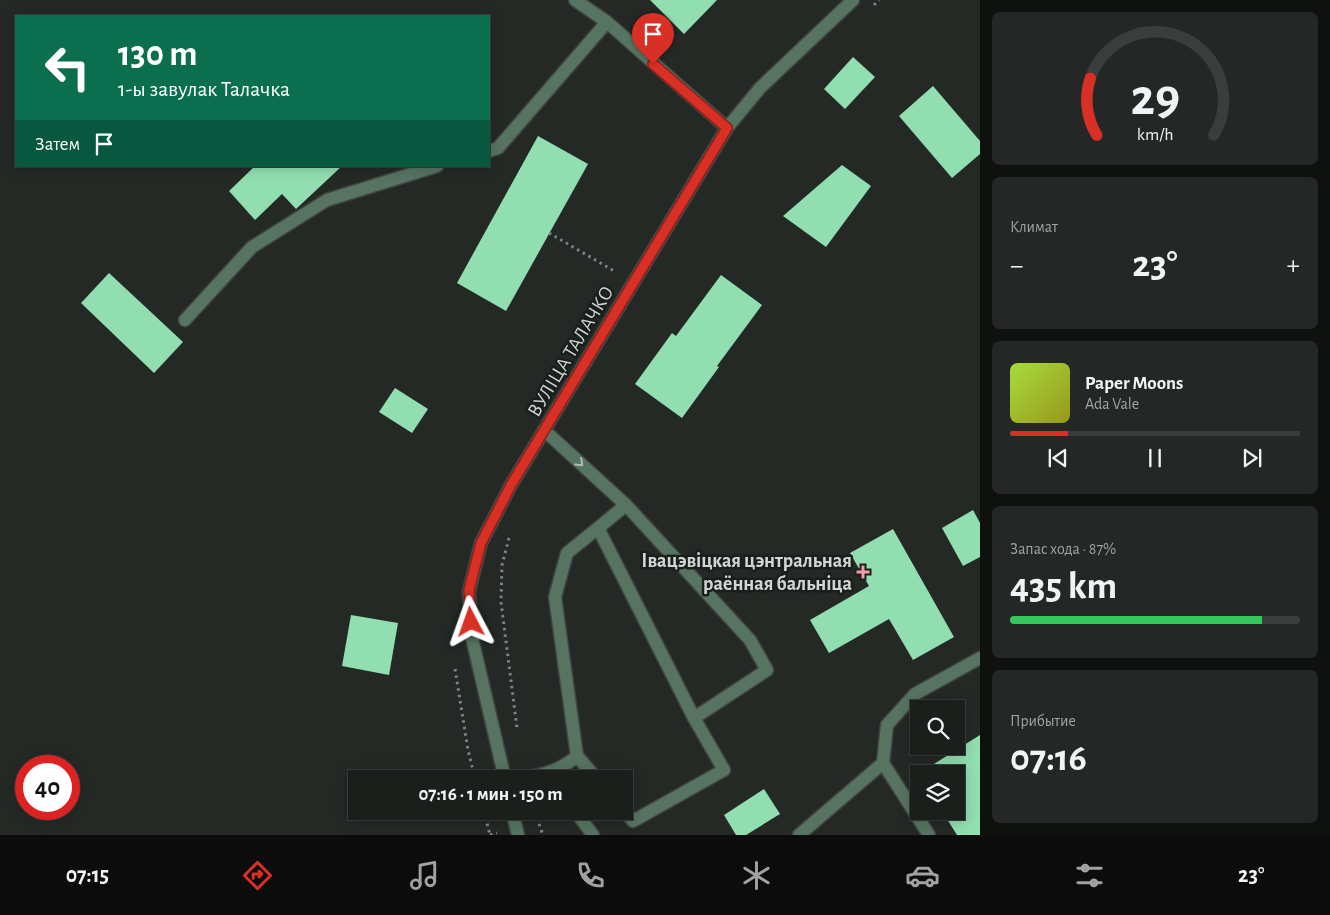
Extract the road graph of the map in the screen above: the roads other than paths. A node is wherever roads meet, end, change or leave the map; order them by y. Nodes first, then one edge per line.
1 (574, 0) edge
2 (853, 0) edge
3 (610, 25) junction
4 (723, 125) junction
5 (490, 151) edge
6 (434, 167) edge
7 (185, 320) dead end
8 (544, 430) junction
9 (626, 505) junction
10 (598, 528) junction
11 (980, 658) edge
12 (694, 718) junction
13 (577, 756) junction
14 (883, 763) junction
15 (503, 770) edge
16 (559, 770) edge
17 (589, 770) edge
18 (514, 820) edge
19 (582, 820) edge
20 (632, 820) edge
21 (518, 835) edge
22 (593, 835) edge
23 (799, 835) edge
24 (929, 835) edge

1 - 3 street
2 - 4 street, ВУЛІЦА ТАЛАЧКО
3 - 4 street
3 - 5 street
4 - 8 street, ВУЛІЦА ТАЛАЧКО
6 - 7 street
8 -> 9 street
8 - 15 street, ВУЛІЦА ТАЛАЧКО
9 - 10 street
9 - 12 street
10 - 12 street
10 - 13 street
11 - 14 street
12 - 20 street
13 - 16 street
13 - 17 street
14 - 23 street
14 - 24 street
18 - 21 street
19 - 22 street

